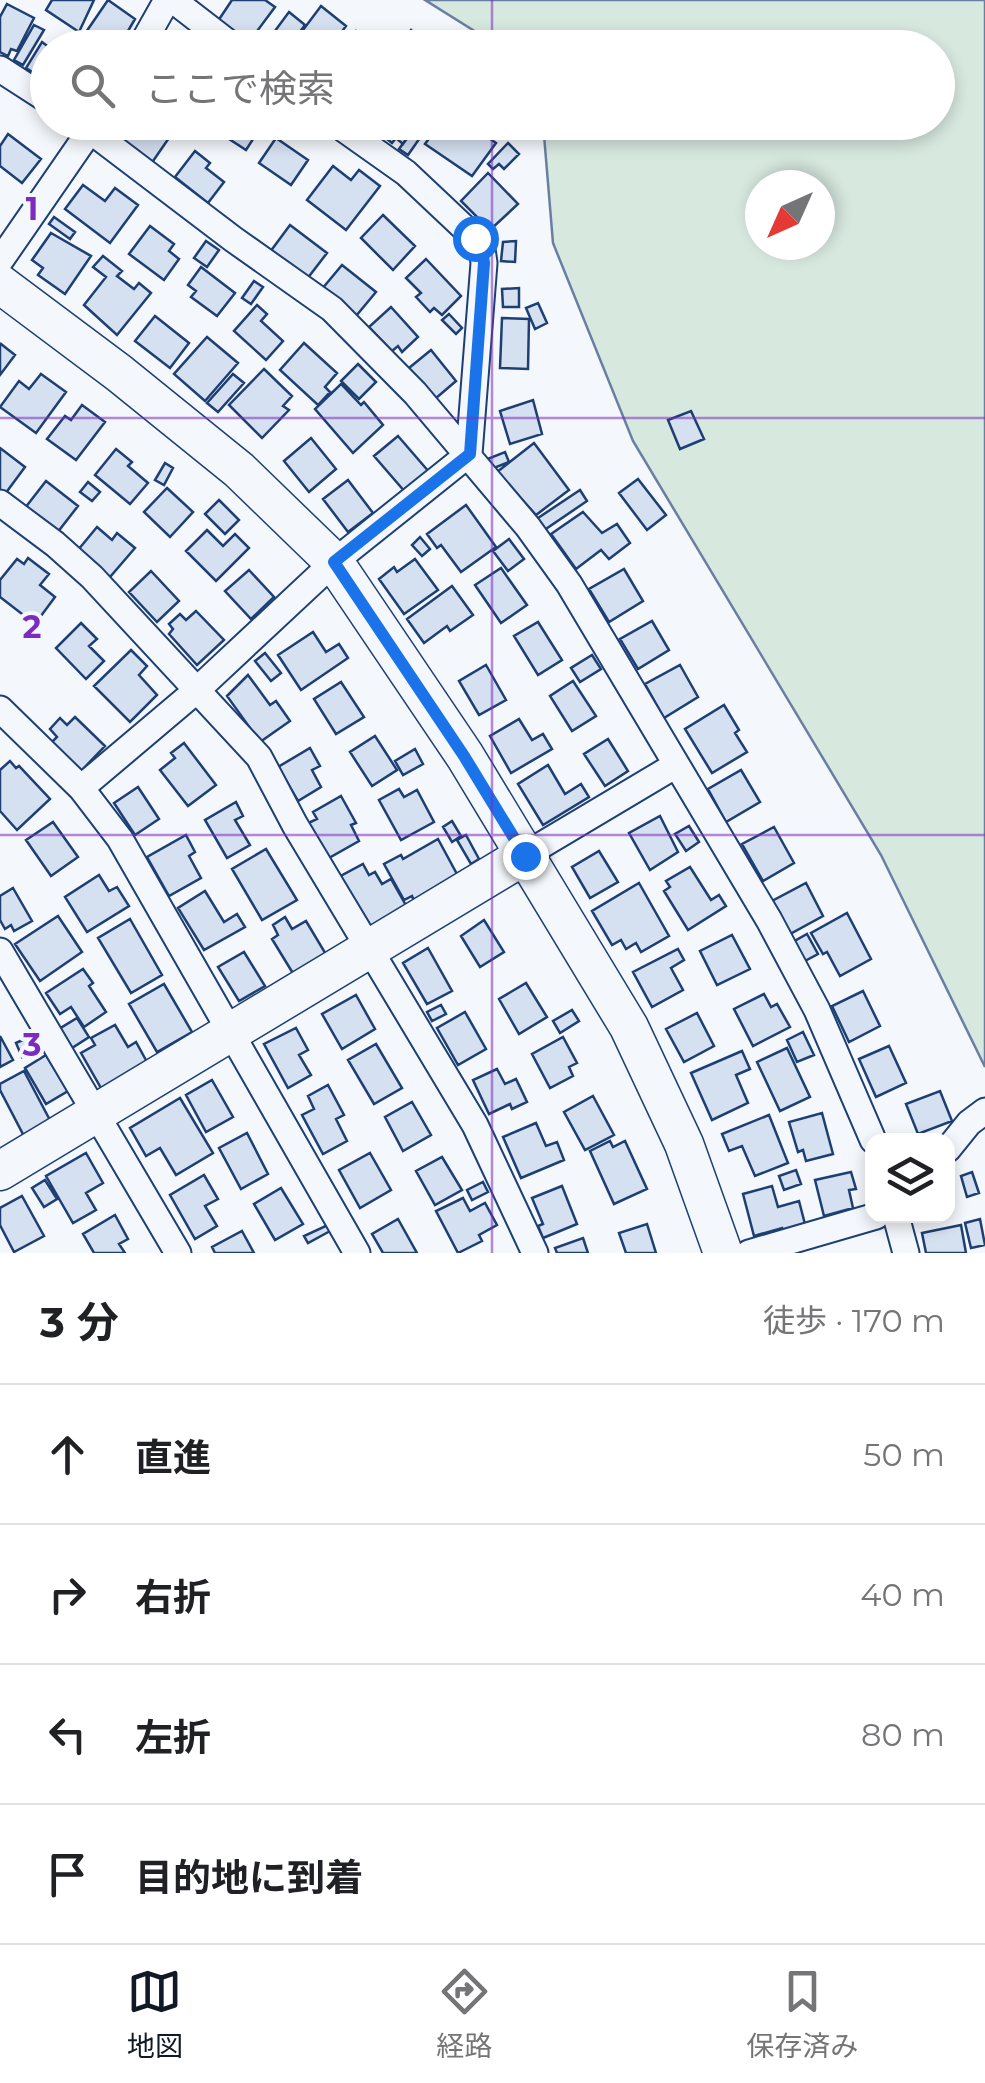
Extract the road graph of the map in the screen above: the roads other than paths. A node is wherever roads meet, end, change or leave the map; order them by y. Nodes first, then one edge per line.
1 (170, 0) edge
2 (151, 30) edge
3 (211, 30) edge
4 (0, 70) edge
5 (30, 89) edge
6 (78, 140) edge
7 (107, 140) edge
8 (359, 140) edge
9 (0, 261) edge
10 (0, 284) edge
11 (470, 454) junction
12 (0, 504) edge
13 (334, 562) junction
14 (197, 690) junction
15 (0, 708) edge
16 (676, 765) junction
17 (81, 788) junction
18 (525, 856) junction
19 (370, 949) junction
20 (0, 950) edge
21 (233, 1031) junction
22 (98, 1112) junction
23 (985, 1112) edge
24 (870, 1133) edge
25 (955, 1141) edge
26 (0, 1171) edge
27 (865, 1219) edge
28 (898, 1223) edge
29 (178, 1253) edge
30 (357, 1253) edge
31 (535, 1253) edge
32 (723, 1253) edge
33 (749, 1253) edge
34 (906, 1253) edge

1 - 2 street
1 - 3 street
4 - 5 street
6 - 9 street
7 - 11 street
8 - 11 street
10 - 13 street
11 - 13 street
11 - 16 street
12 - 14 street
13 - 14 street
13 - 18 street
14 - 17 street
14 - 19 street
15 - 17 street
16 - 18 street
16 - 24 street
17 - 21 street
18 - 19 street
18 - 32 street
19 - 21 street
19 - 31 street
20 - 22 street
21 - 22 street
21 - 30 street
22 - 26 street
22 - 29 street
23 - 25 street
27 - 33 street
28 - 34 street

